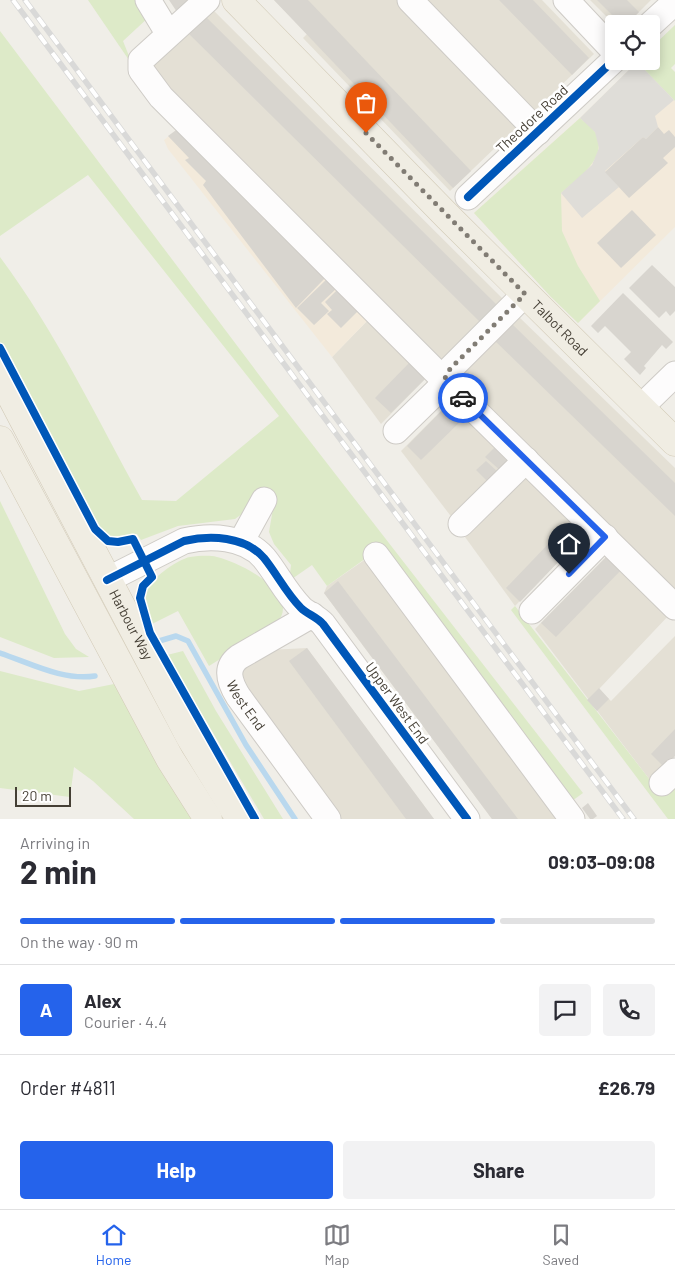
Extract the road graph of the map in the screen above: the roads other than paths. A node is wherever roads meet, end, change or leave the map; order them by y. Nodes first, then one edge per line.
1 (148, 0) edge
2 (207, 0) edge
3 (236, 0) edge
4 (410, 0) edge
5 (566, 0) edge
6 (675, 2) edge
7 (660, 16) edge
8 (168, 33) junction
9 (605, 41) edge
10 (605, 69) edge
11 (538, 132) junction
12 (468, 197) dead end
13 (525, 294) junction
14 (675, 374) edge
15 (0, 375) edge
16 (444, 380) junction
17 (640, 408) junction
18 (396, 431) dead end
19 (0, 440) edge
20 (675, 442) edge
21 (526, 460) junction
22 (264, 500) dead end
23 (461, 524) dead end
24 (605, 537) junction
25 (241, 542) junction
26 (376, 555) dead end
27 (107, 580) junction
28 (675, 607) edge
29 (532, 611) dead end
30 (307, 612) junction
31 (208, 819) edge
32 (240, 819) edge
33 (328, 819) edge
34 (467, 819) edge
35 (572, 819) edge

1 - 8 street
2 - 8 street
3 - 13 main road, Talbot Road
4 - 11 street
5 - 9 street
6 - 7 street
8 - 16 street
10 - 11 street, Theodore Road
11 - 12 street, Theodore Road
13 - 16 street
13 - 17 main road, Talbot Road
14 - 17 street
15 - 27 main road, Harbour Way
16 - 18 street
16 - 21 street
17 - 20 main road, Talbot Road
19 - 31 main road, Harbour Way
21 - 23 street
21 - 24 street
22 - 25 street
24 - 28 street
24 - 29 street
25 - 27 street
25 - 30 street, Upper West End
26 - 35 street
27 - 32 main road, Harbour Way
30 - 33 street, West End
30 - 34 street, Upper West End

